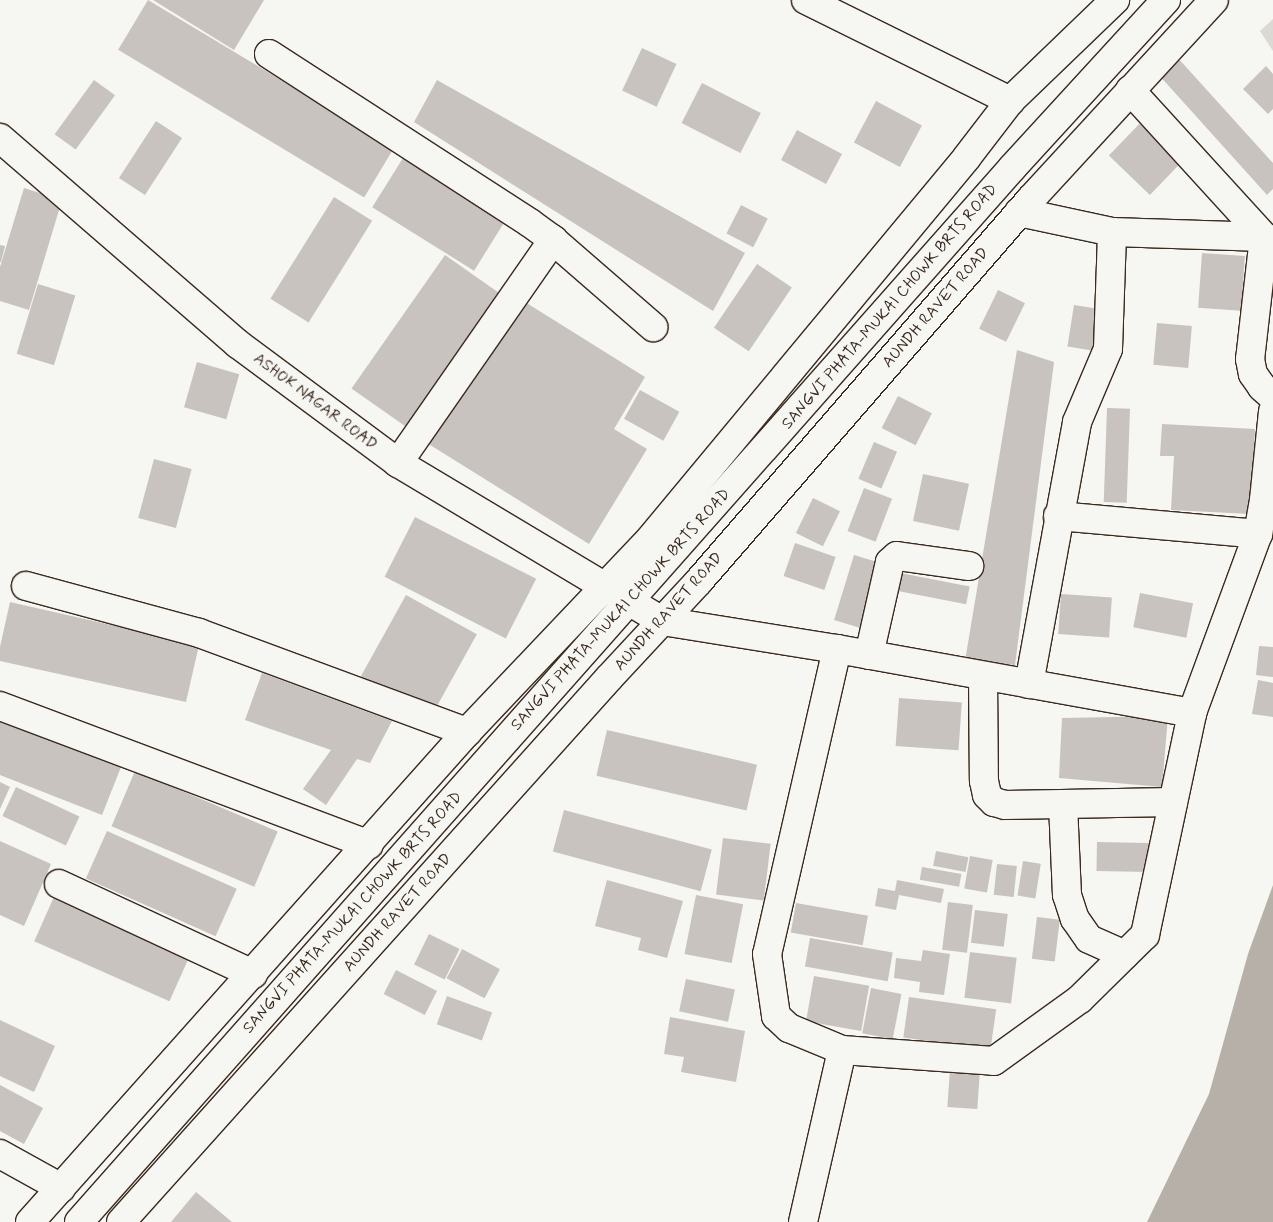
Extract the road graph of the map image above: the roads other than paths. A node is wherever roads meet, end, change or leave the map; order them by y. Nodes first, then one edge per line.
1 (806, 0) edge
2 (1115, 0) edge
3 (1166, 0) edge
4 (1214, 0) edge
5 (269, 54) dead end
6 (1130, 90) junction
7 (1010, 101) junction
8 (0, 138) edge
9 (1020, 212) junction
10 (1112, 232) junction
11 (1269, 239) edge
12 (553, 240) junction
13 (653, 326) dead end
14 (1273, 397) edge
15 (1273, 410) edge
16 (398, 463) junction
17 (1058, 516) junction
18 (1258, 534) junction
19 (969, 566) dead end
20 (26, 586) dead end
21 (606, 586) junction
22 (630, 601) junction
23 (662, 620) junction
24 (837, 649) junction
25 (869, 655) junction
26 (983, 676) junction
27 (1030, 684) junction
28 (0, 706) edge
29 (1192, 713) junction
30 (467, 732) junction
31 (1173, 802) junction
32 (1063, 804) junction
33 (368, 845) junction
34 (59, 884) dead end
35 (1125, 954) junction
36 (253, 974) junction
37 (842, 1050) junction
38 (0, 1154) edge
39 (61, 1188) junction
40 (30, 1222) edge
41 (79, 1222) edge
42 (121, 1222) edge
43 (803, 1222) edge

1 - 7 street
2 - 7 street
3 - 22 street, SANGVI PHATA-MUKAI CHOWK BRTS ROAD
4 - 6 street, AUNDH RAVET ROAD
5 - 12 street
6 - 9 street, AUNDH RAVET ROAD
6 - 11 street
7 - 21 street
8 - 16 street, ASHOK NAGAR ROAD
9 - 10 street
9 - 23 street, AUNDH RAVET ROAD
10 - 11 street
10 - 17 street
11 - 14 street
12 - 13 street
12 - 16 street
15 - 18 street
16 - 21 street, ASHOK NAGAR ROAD
17 - 18 street
17 - 27 street
18 - 29 street
19 - 25 street
20 - 30 street
21 - 22 street, ASHOK NAGAR ROAD
21 - 30 street
22 - 23 street, ASHOK NAGAR ROAD
22 - 41 street, SANGVI PHATA-MUKAI CHOWK BRTS ROAD
23 - 24 street
23 - 42 street, AUNDH RAVET ROAD
24 - 25 street
24 - 37 street
25 - 26 street
26 - 27 street
26 - 32 street
27 - 29 street
28 - 33 street
29 - 31 street
30 - 33 street
31 - 32 street
31 - 35 street
32 - 35 street
33 - 36 street
34 - 36 street
35 - 37 street
36 - 39 street
37 - 43 street
38 - 39 street
39 - 40 street

